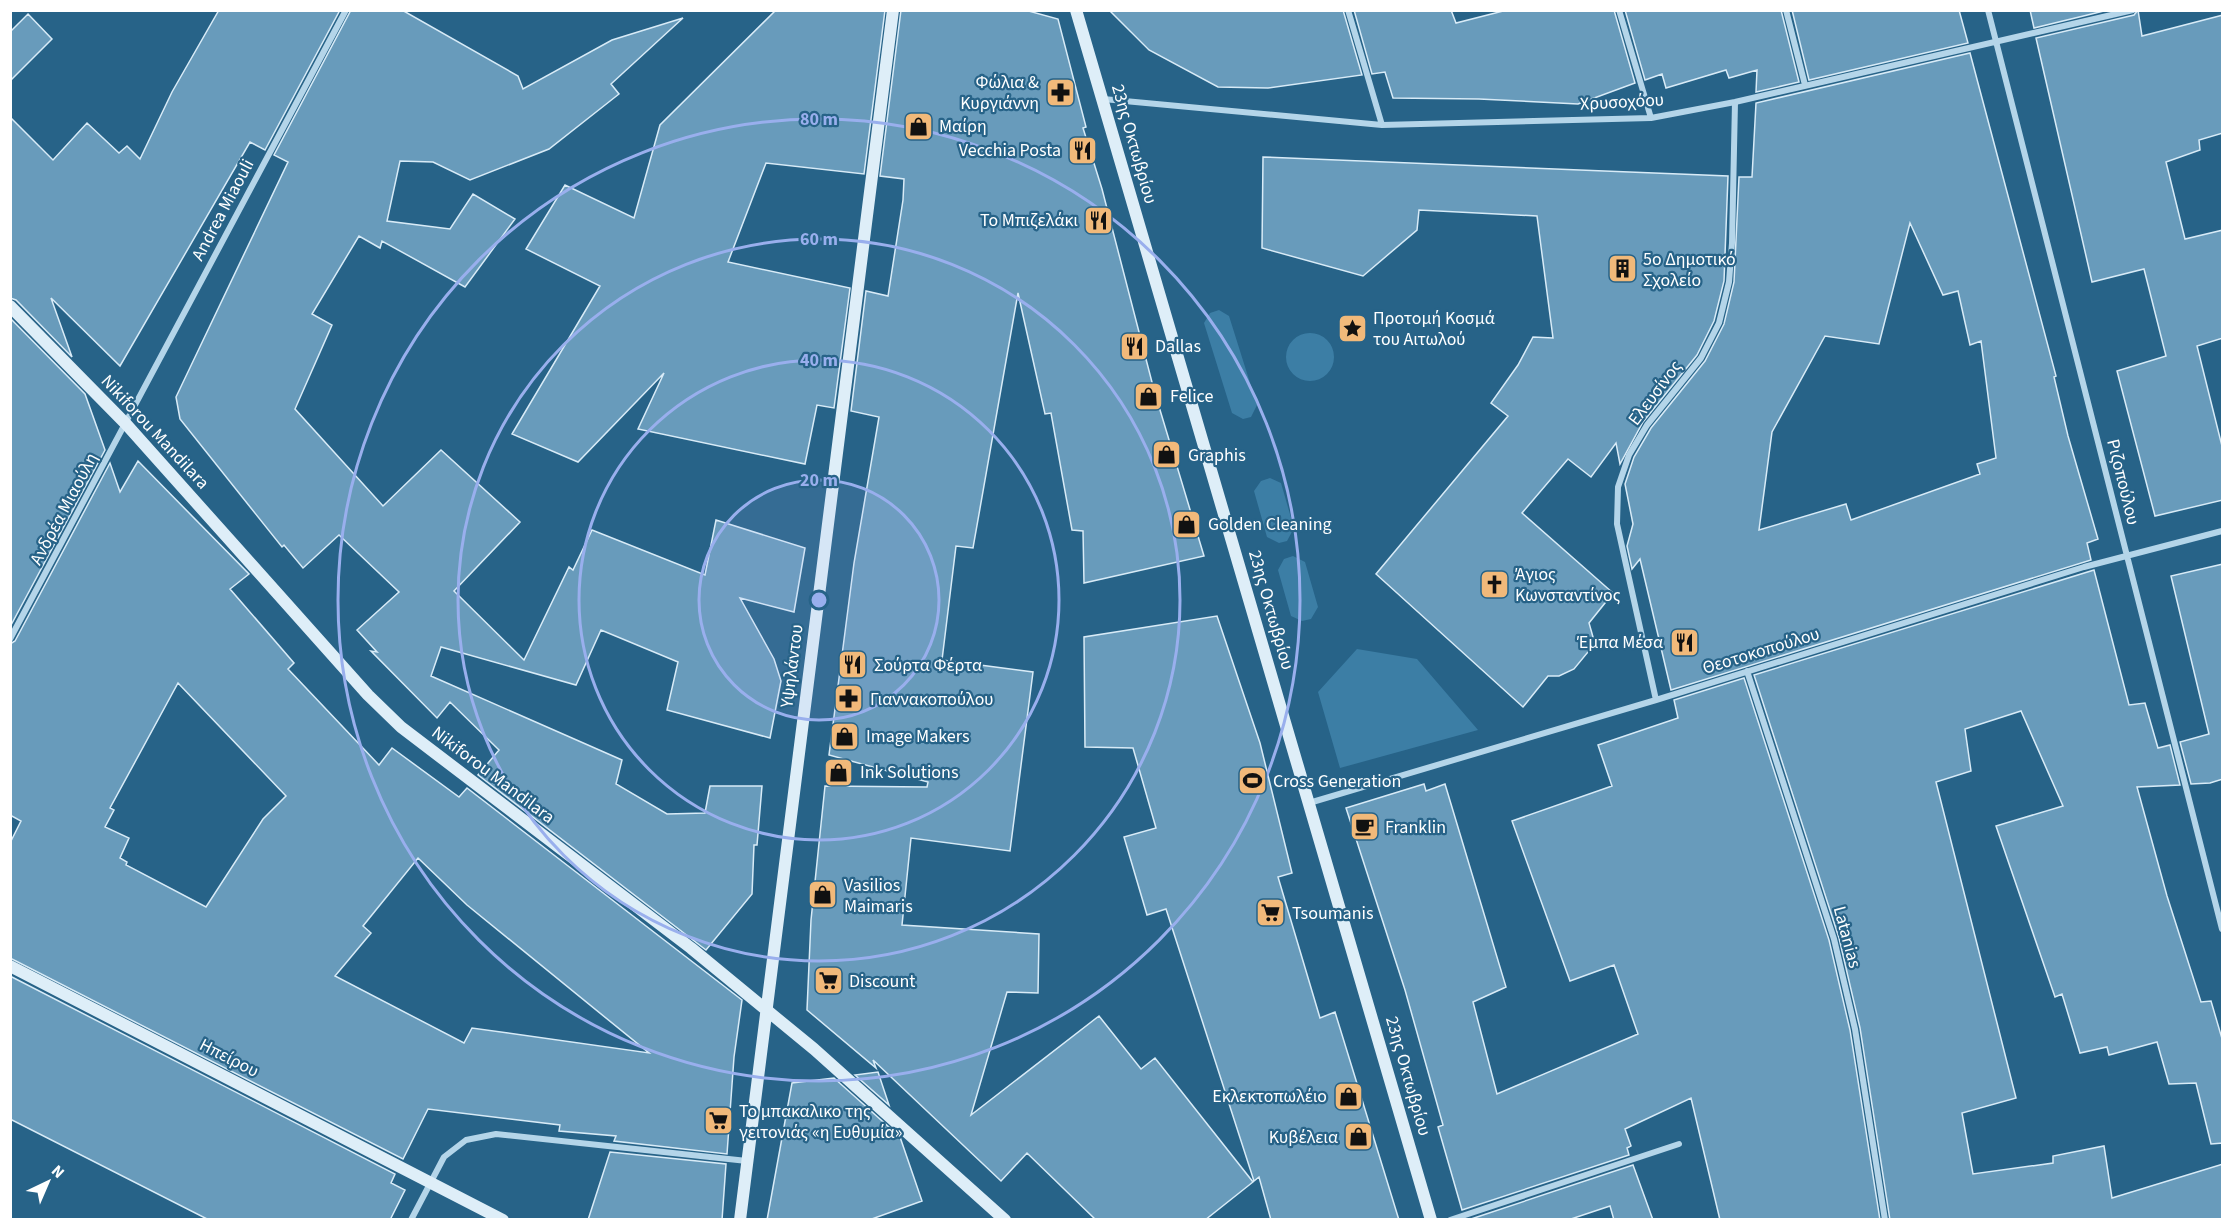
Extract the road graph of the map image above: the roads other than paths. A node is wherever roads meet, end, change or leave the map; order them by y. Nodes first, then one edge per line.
1 (346, 10) edge
2 (893, 10) edge
3 (1076, 10) edge
4 (1348, 10) edge
5 (1618, 10) edge
6 (1786, 10) edge
7 (1989, 10) edge
8 (2133, 10) edge
9 (1995, 44) junction
10 (1805, 85) junction
11 (1102, 99) junction
12 (1735, 102) junction
13 (1651, 118) junction
14 (1382, 125) junction
15 (10, 306) edge
16 (126, 424) junction
17 (2223, 531) edge
18 (2127, 555) junction
19 (10, 639) edge
20 (1747, 671) junction
21 (1656, 700) junction
22 (1308, 803) junction
23 (2223, 929) edge
24 (10, 966) edge
25 (766, 1010) junction
26 (1679, 1144) dead end
27 (747, 1161) junction
28 (430, 1182) junction
29 (411, 1220) edge
30 (503, 1220) edge
31 (740, 1220) edge
32 (1005, 1220) edge
33 (1431, 1220) edge
34 (1450, 1220) edge
35 (1885, 1220) edge

1 - 16 street, Andrea Miaouli
2 - 25 main road, Υψηλάντου
3 - 11 main road, 23ης Οκτωβρίου
4 - 14 street
5 - 13 street
6 - 10 street
7 - 9 street, Ριζοπούλου
8 - 9 street, Χρυσοχόου
9 - 10 street, Χρυσοχόου
9 - 18 street, Ριζοπούλου
10 - 12 street, Χρυσοχόου
11 - 14 street, Χρυσοχόου
11 - 22 main road, 23ης Οκτωβρίου
12 - 13 street, Χρυσοχόου
12 - 21 street, Ελευσίνος
13 - 14 street, Χρυσοχόου
15 - 16 main road, Nikiforou Mandilara
16 - 19 street, Ανδρέα Μιαούλη
16 - 25 main road, Nikiforou Mandilara
17 - 18 street, Θεοτοκοπούλου
18 - 20 street, Θεοτοκοπούλου
18 - 23 street, Ριζοπούλου
20 - 21 street, Θεοτοκοπούλου
20 - 35 street, Latanias
21 - 22 street, Θεοτοκοπούλου
22 - 33 main road, 23ης Οκτωβρίου
24 - 28 main road, Ηπείρου
25 - 27 main road, Υψηλάντου
25 - 32 main road, Nikiforou Mandilara
26 - 34 street
27 - 28 street
27 - 31 main road, Υψηλάντου
28 - 29 street
28 - 30 main road, Ηπείρου

